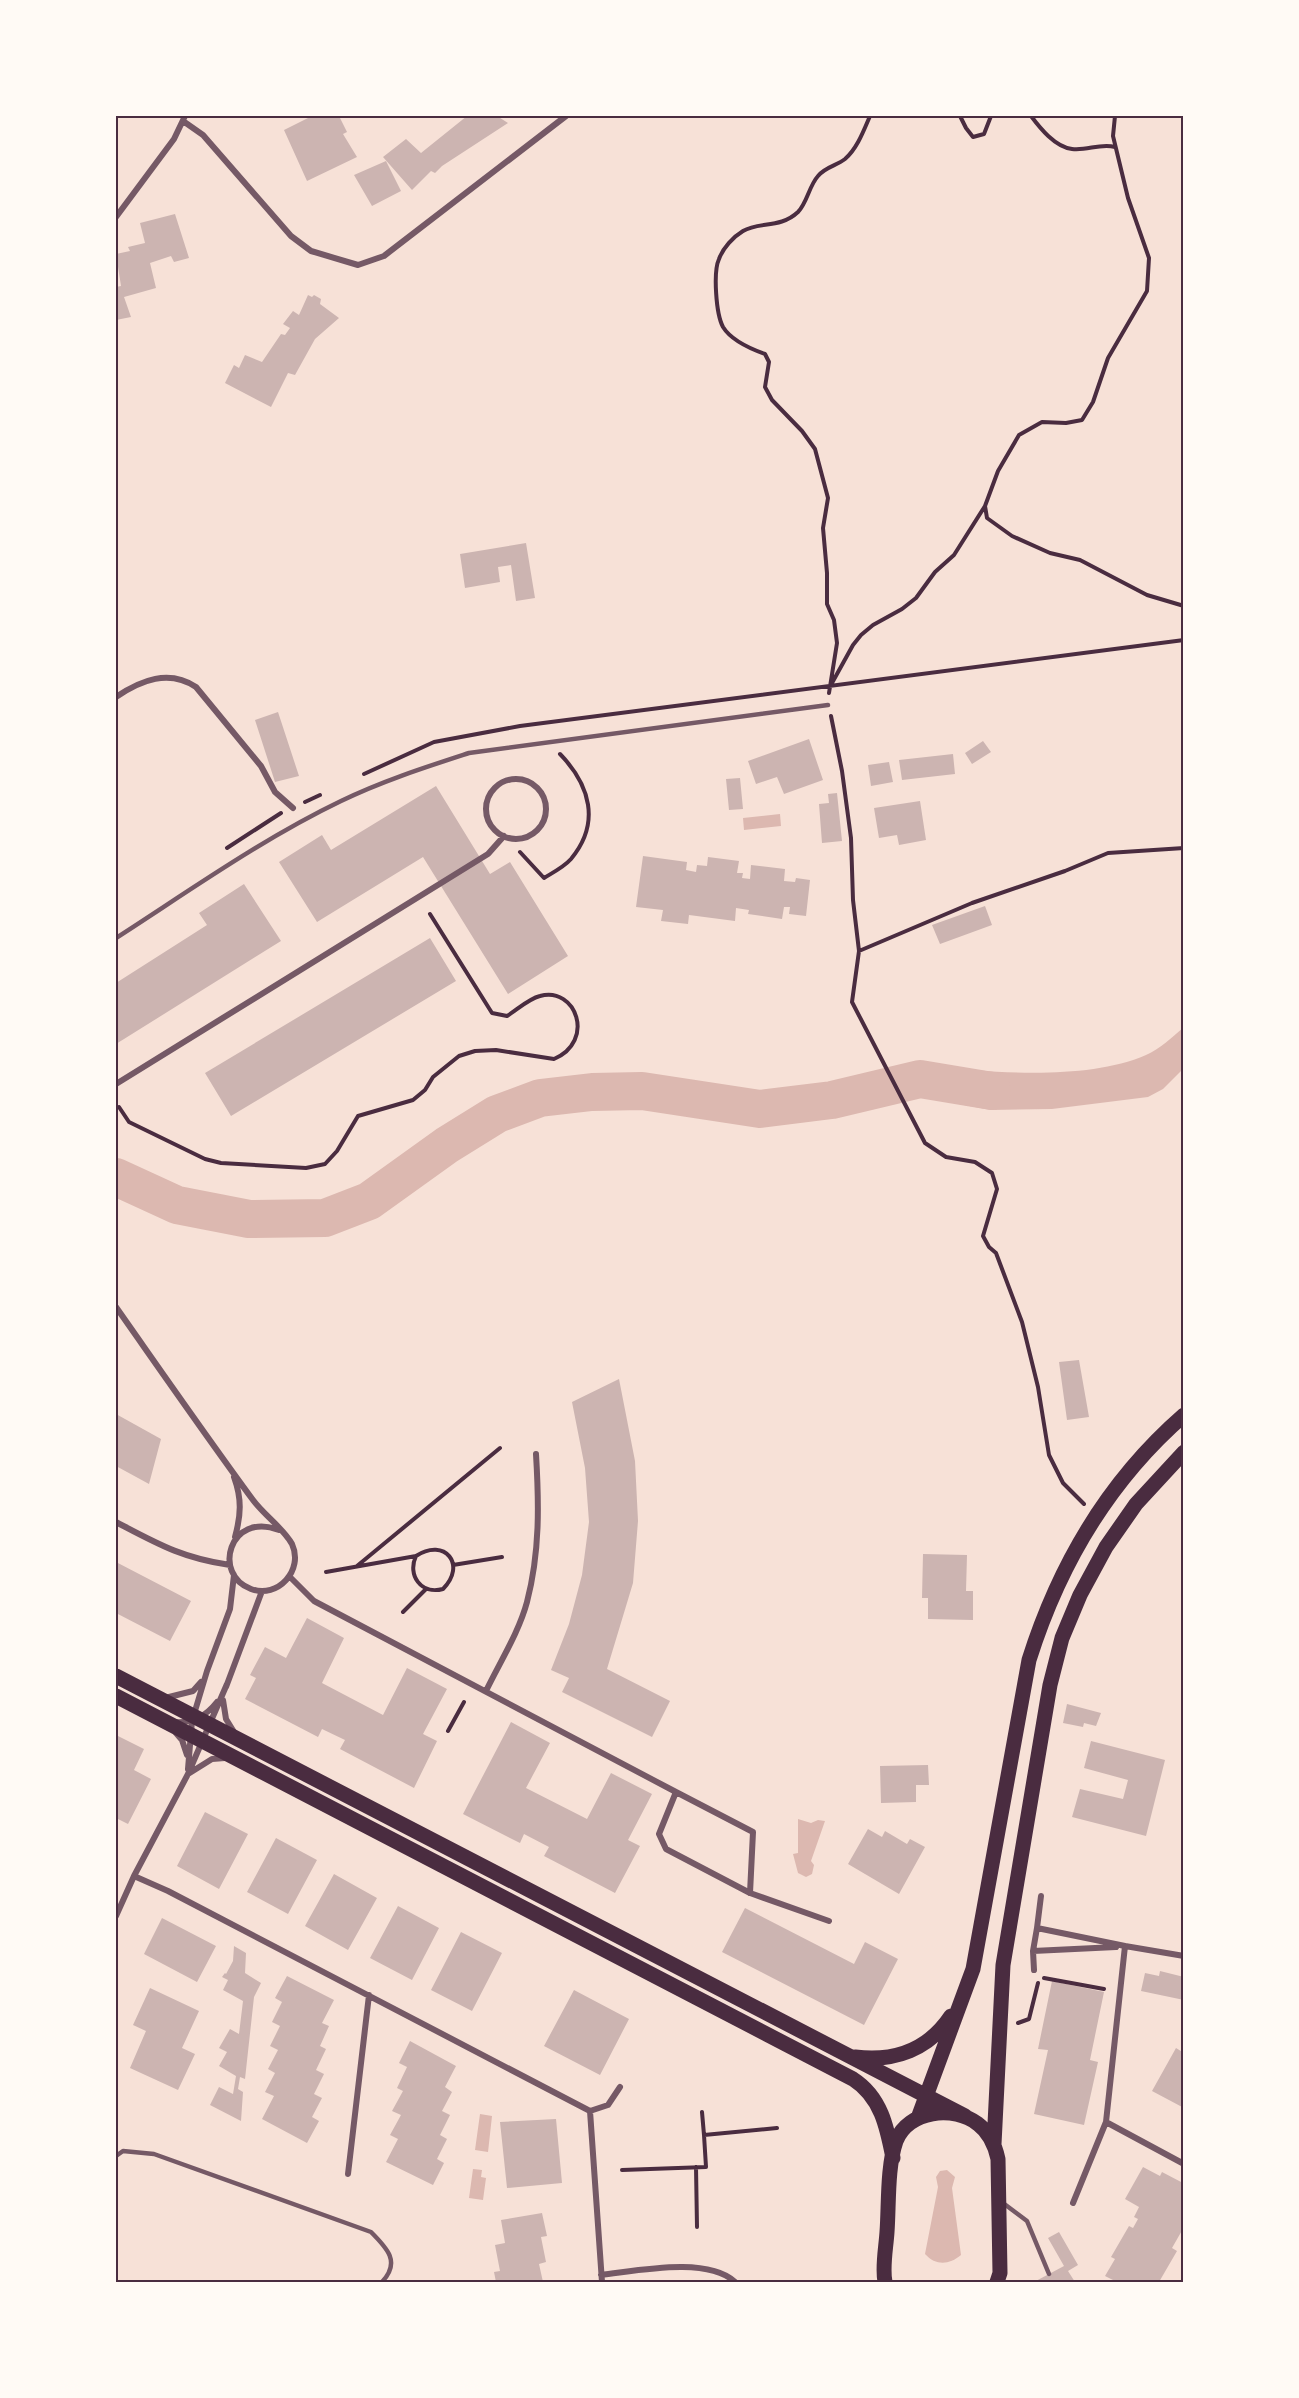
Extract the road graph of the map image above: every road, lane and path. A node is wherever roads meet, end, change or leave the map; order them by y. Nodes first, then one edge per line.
1 (566, 116) edge
2 (870, 116) edge
3 (960, 116) edge
4 (992, 116) edge
5 (1031, 116) edge
6 (1115, 116) edge
7 (184, 118) edge
8 (1116, 147) junction
9 (116, 217) edge
10 (985, 506) junction
11 (1184, 606) edge
12 (830, 686) junction
13 (116, 697) edge
14 (828, 705) junction
15 (549, 742) junction
16 (293, 808) dead end
17 (504, 836) junction
18 (1184, 848) edge
19 (520, 852) dead end
20 (430, 914) dead end
21 (116, 938) edge
22 (859, 951) junction
23 (116, 1084) edge
24 (119, 1107) dead end
25 (116, 1307) edge
26 (1184, 1415) edge
27 (500, 1448) dead end
28 (1184, 1452) edge
29 (536, 1454) dead end
30 (230, 1468) junction
31 (1093, 1517) junction
32 (116, 1522) edge
33 (279, 1530) junction
34 (232, 1544) junction
35 (416, 1556) junction
36 (502, 1557) dead end
37 (230, 1565) junction
38 (453, 1565) junction
39 (357, 1566) junction
40 (326, 1572) dead end
41 (234, 1575) junction
42 (290, 1577) junction
43 (426, 1589) junction
44 (262, 1591) junction
45 (403, 1612) dead end
46 (207, 1671) junction
47 (116, 1676) edge
48 (227, 1684) junction
49 (486, 1691) junction
50 (116, 1696) edge
51 (159, 1698) junction
52 (219, 1702) junction
53 (464, 1702) dead end
54 (198, 1731) junction
55 (448, 1731) dead end
56 (227, 1740) dead end
57 (258, 1750) junction
58 (251, 1766) junction
59 (188, 1774) junction
60 (676, 1792) junction
61 (134, 1876) junction
62 (750, 1893) junction
63 (1041, 1896) dead end
64 (119, 1899) edge
65 (116, 1916) edge
66 (830, 1921) dead end
67 (1037, 1928) junction
68 (1125, 1946) junction
69 (1033, 1951) junction
70 (1184, 1956) edge
71 (1034, 1970) dead end
72 (1104, 1989) dead end
73 (369, 1995) junction
74 (964, 1996) junction
75 (1018, 2024) dead end
76 (846, 2055) junction
77 (620, 2086) dead end
78 (926, 2096) junction
79 (590, 2111) junction
80 (702, 2112) dead end
81 (965, 2116) junction
82 (918, 2118) junction
83 (1106, 2122) junction
84 (777, 2128) dead end
85 (704, 2134) junction
86 (994, 2144) junction
87 (116, 2156) edge
88 (893, 2158) junction
89 (1184, 2164) edge
90 (696, 2167) junction
91 (622, 2170) dead end
92 (348, 2174) dead end
93 (998, 2199) junction
94 (1073, 2203) dead end
95 (697, 2226) dead end
96 (1048, 2274) dead end
97 (602, 2279) edge
98 (884, 2280) edge
99 (382, 2283) edge
100 (735, 2283) edge
101 (998, 2283) edge

1 - 7 street
2 - 12 path
3 - 4 path
5 - 8 path
6 - 8 path
7 - 9 street
8 - 10 path
10 - 11 path
10 - 12 path
12 - 14 path
13 - 16 street
14 - 15 lane
14 - 22 path
15 - 19 path
15 - 21 lane
17 - 17 street
17 - 23 street
18 - 22 path
20 - 24 path
22 - 31 path
25 - 30 street
26 - 31 main road
27 - 39 path
28 - 86 main road
29 - 49 street
30 - 33 street
30 - 34 street
31 - 74 main road
32 - 37 street
33 - 34 street
33 - 42 street
34 - 37 street
35 - 38 path
35 - 39 path
35 - 43 path
36 - 38 path
37 - 41 street
38 - 43 path
39 - 40 path
41 - 44 street
41 - 46 street
42 - 44 street
42 - 49 street
43 - 45 path
44 - 48 street
46 - 51 street
46 - 54 street
46 - 54 street
47 - 51 main road
48 - 52 street
48 - 57 street
49 - 60 street
50 - 54 main road
51 - 54 main road
52 - 54 street
52 - 54 street
53 - 55 path
54 - 57 main road
54 - 58 main road
54 - 59 street
54 - 59 street
54 - 59 street
54 - 59 street
56 - 57 street
57 - 76 main road
58 - 59 street
58 - 88 main road
59 - 61 street
60 - 62 street
60 - 62 street
61 - 64 street
61 - 73 street
62 - 66 street
63 - 67 street
64 - 65 street
67 - 68 street
67 - 69 street
68 - 69 street
68 - 70 street
68 - 83 street
69 - 71 street
72 - 75 path
73 - 79 street
73 - 92 street
74 - 76 main road
74 - 78 main road
76 - 78 main road
77 - 79 street
78 - 81 main road
78 - 82 main road
79 - 97 street
80 - 85 path
81 - 82 main road
81 - 86 main road
82 - 88 main road
83 - 89 street
83 - 94 street
84 - 85 path
85 - 90 path
86 - 93 main road
87 - 99 lane
88 - 98 main road
90 - 91 path
90 - 95 path
93 - 96 lane
93 - 101 main road
97 - 100 street

